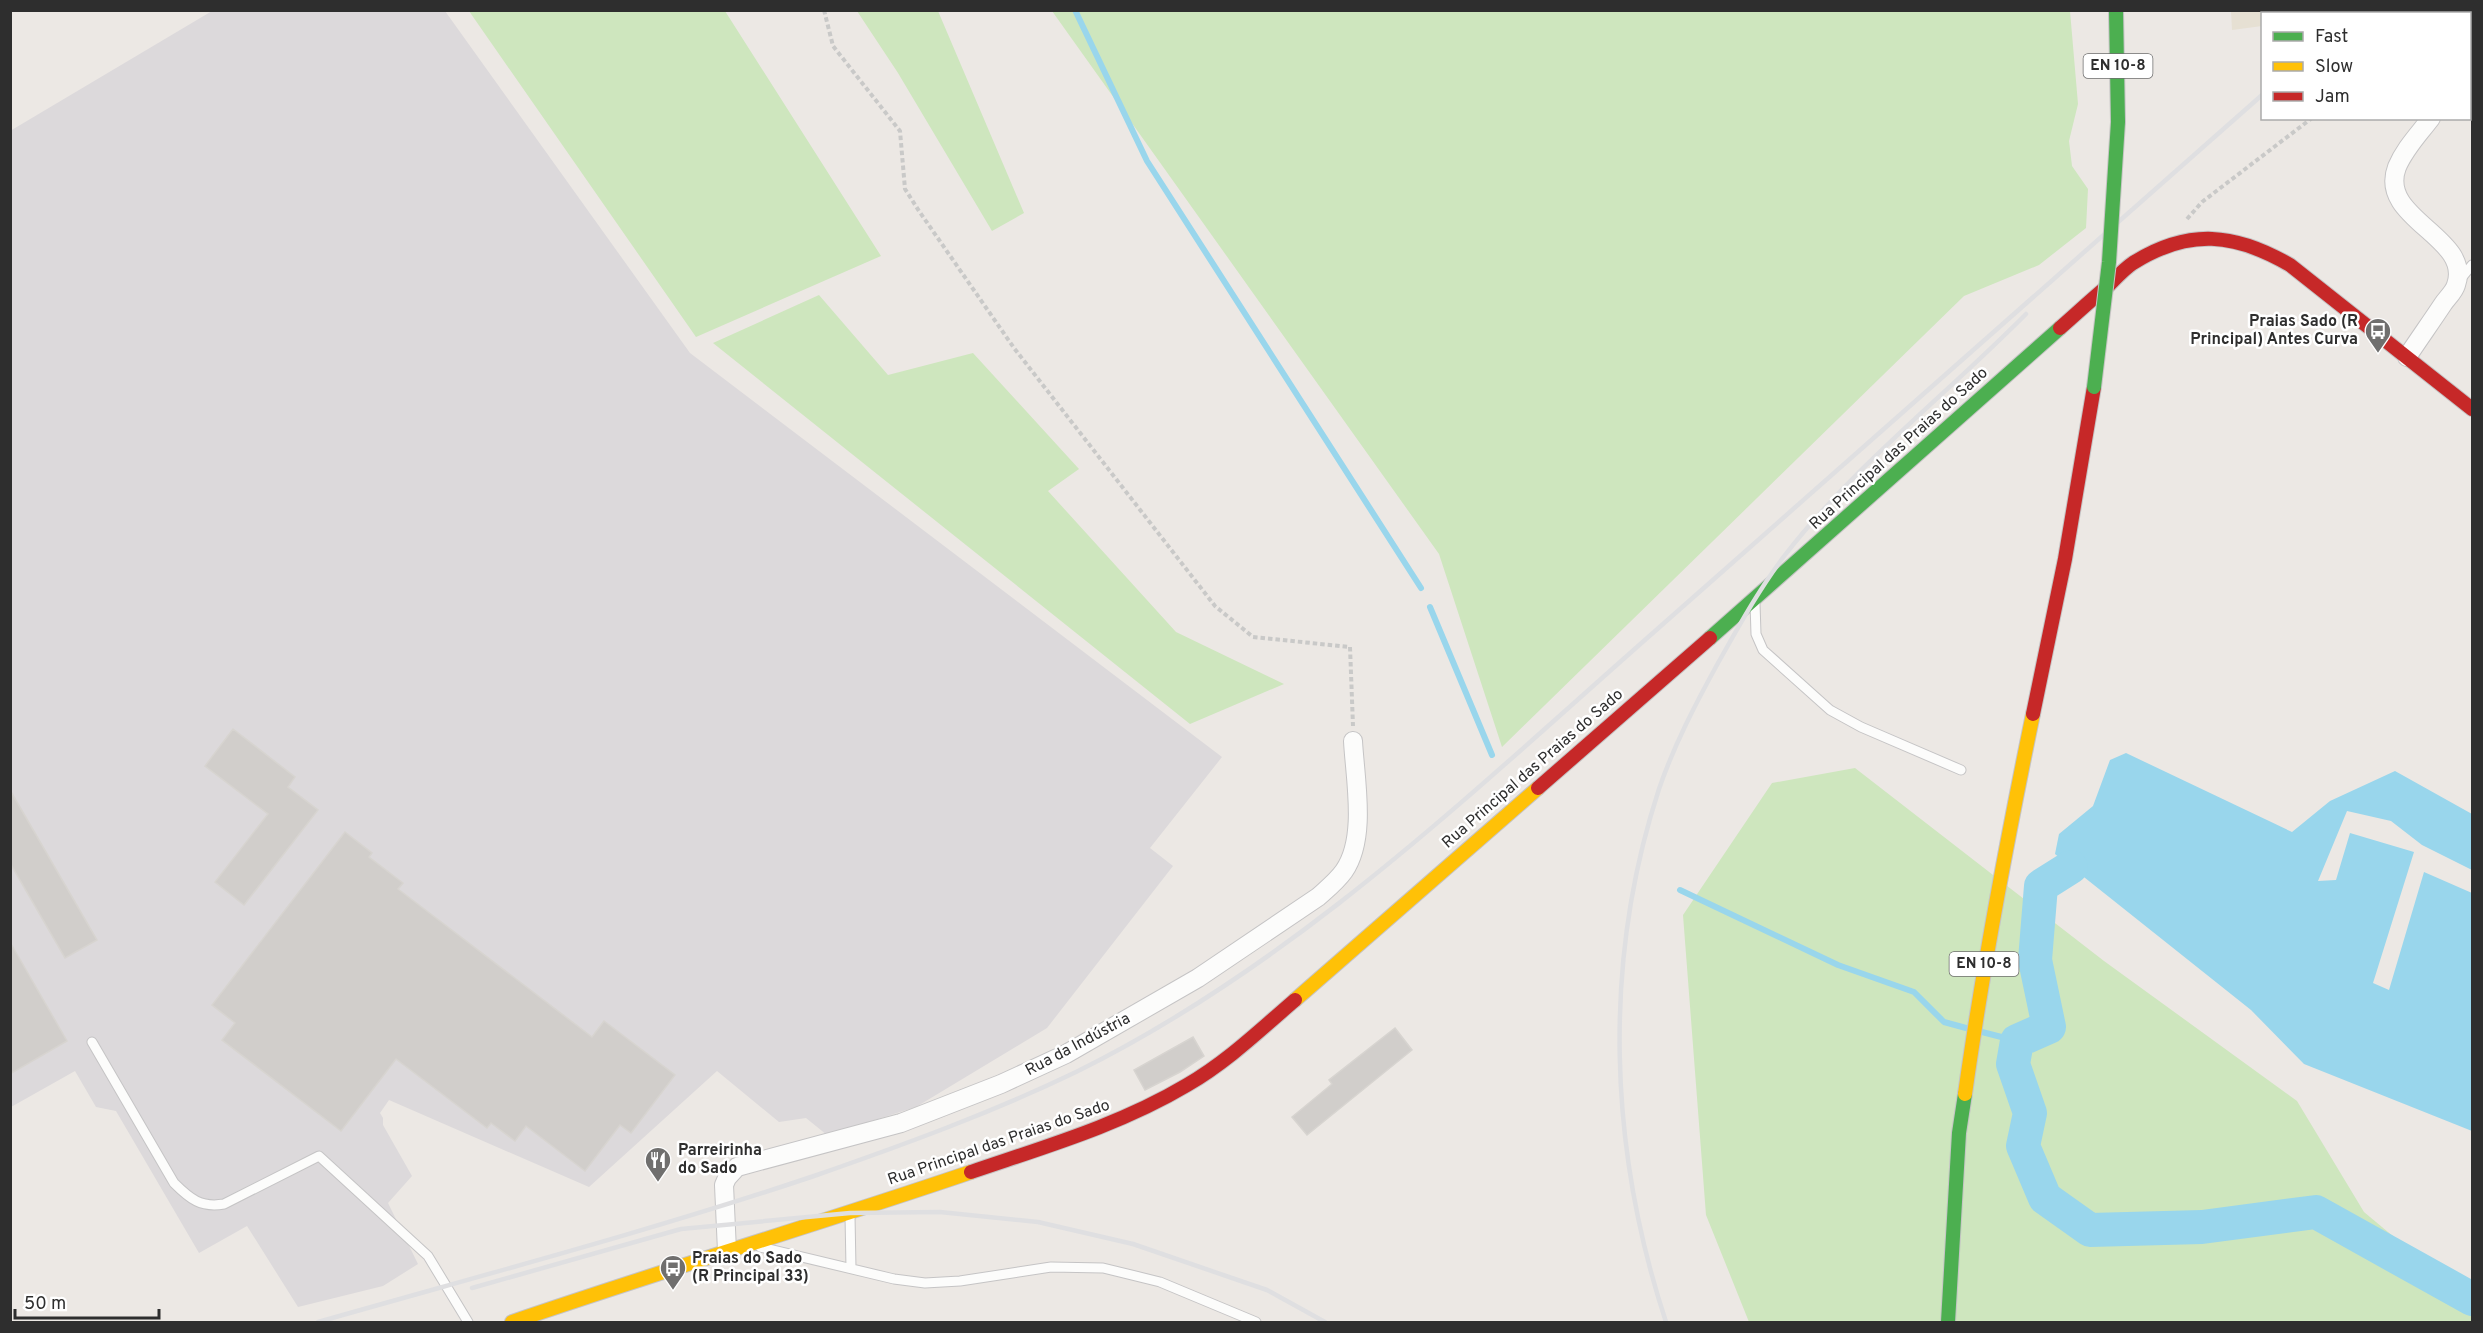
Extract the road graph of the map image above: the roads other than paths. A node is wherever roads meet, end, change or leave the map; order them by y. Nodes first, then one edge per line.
1 (2116, 10) edge
2 (2429, 120) edge
3 (2472, 265) edge
4 (2456, 285) junction
5 (2407, 357) junction
6 (2472, 409) edge
7 (1756, 598) junction
8 (1353, 741) road end
9 (1960, 770) dead end
10 (92, 1042) dead end
11 (849, 1213) junction
12 (748, 1245) junction
13 (727, 1251) junction
14 (851, 1268) junction
15 (468, 1323) edge
16 (512, 1323) edge
17 (1256, 1323) edge
18 (1948, 1323) edge

1 - 18 street, EN 10-8, bridge
2 - 4 street
3 - 4 lane
4 - 5 street
5 - 6 street, Rua Principal das Praias do Sado
5 - 7 street, Rua Principal das Praias do Sado
7 - 9 lane
7 - 11 street, Rua Principal das Praias do Sado
8 - 13 street, Rua da Indústria
10 - 15 lane
11 - 12 street, Rua Principal das Praias do Sado
11 - 14 lane
12 - 13 street, Rua Principal das Praias do Sado
12 - 14 lane
13 - 16 street, Rua Principal das Praias do Sado
14 - 17 lane

